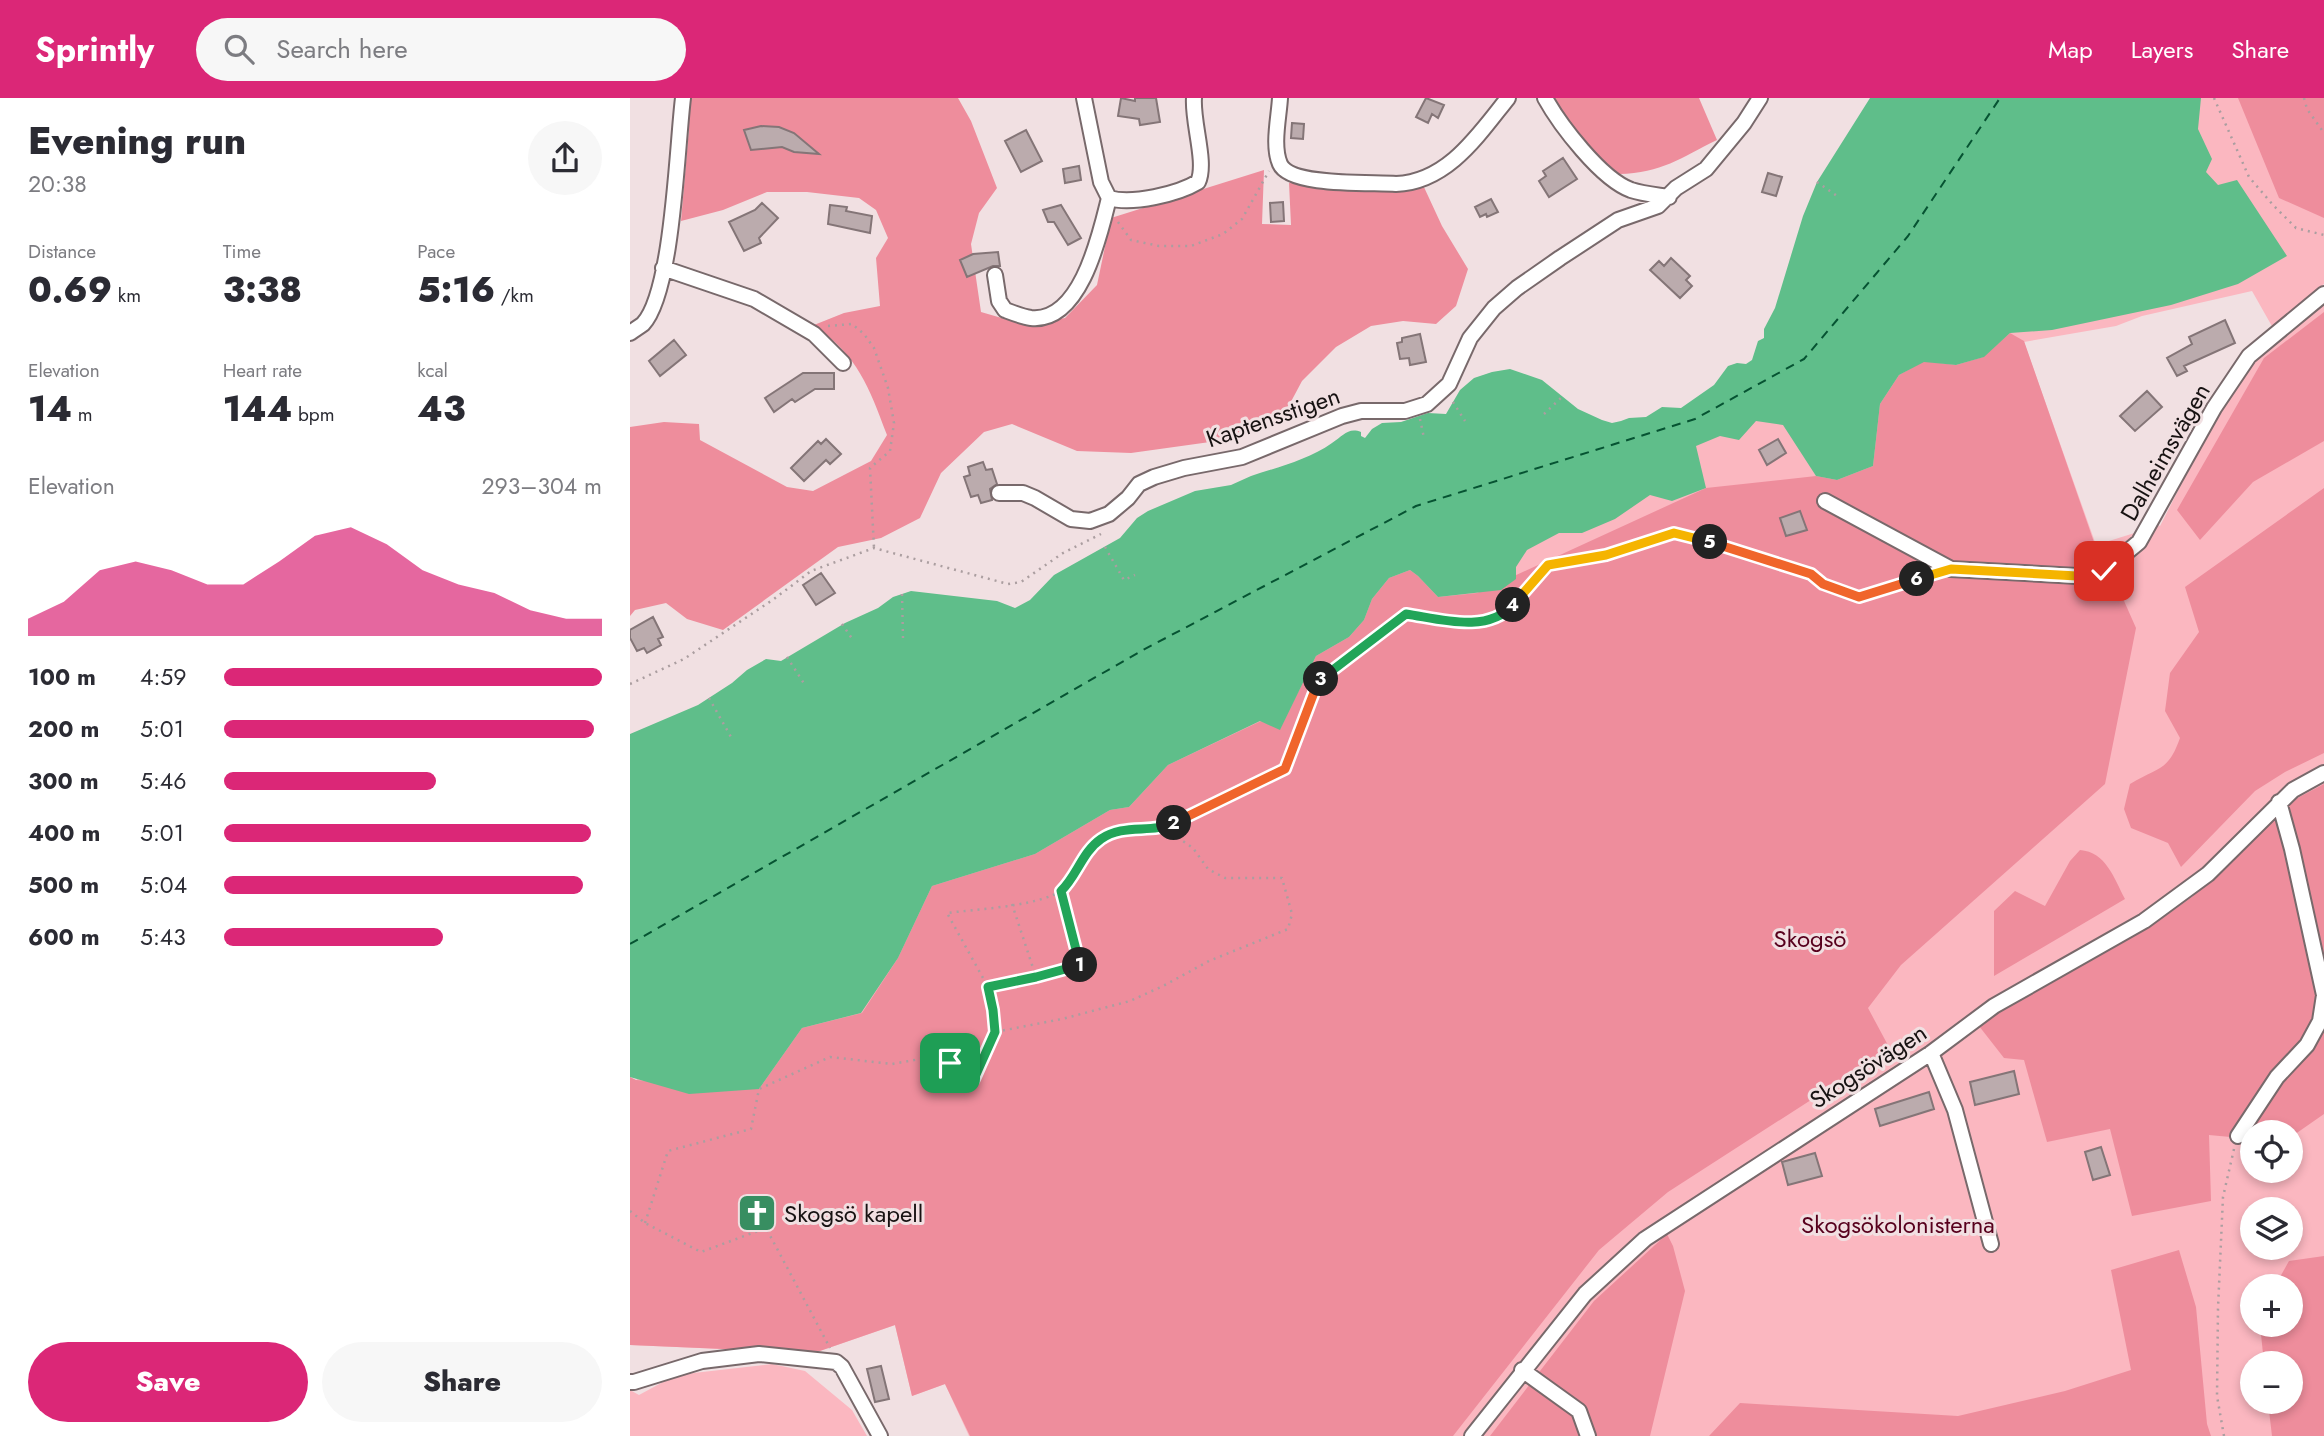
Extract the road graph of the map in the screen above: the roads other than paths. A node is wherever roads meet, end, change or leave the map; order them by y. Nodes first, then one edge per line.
1 (683, 98) edge
2 (1084, 98) edge
3 (1194, 98) edge
4 (1280, 98) edge
5 (1508, 98) edge
6 (1545, 98) edge
7 (1760, 98) edge
8 (1668, 197) junction
9 (1110, 198) junction
10 (663, 268) junction
11 (995, 275) dead end
12 (2324, 294) edge
13 (630, 333) edge
14 (843, 363) dead end
15 (999, 493) dead end
16 (1825, 501) dead end
17 (2324, 773) edge
18 (2279, 802) junction
19 (1931, 1054) junction
20 (2238, 1136) road end
21 (1991, 1244) dead end
22 (1522, 1370) junction
23 (630, 1382) edge
24 (880, 1436) edge
25 (1472, 1436) edge
26 (1588, 1436) edge

1 - 10 street
2 - 9 street
3 - 9 street
4 - 5 street
6 - 8 street
7 - 8 street, Kaptensstigen
8 - 15 street, Kaptensstigen
9 - 11 street
10 - 13 street
10 - 14 street
12 - 16 street, Dalheimsvägen
17 - 18 street, Skogsövägen
18 - 19 street, Skogsövägen
18 - 20 street
19 - 21 street
19 - 22 street, Skogsövägen
22 - 25 street, Skogsövägen
22 - 26 street
23 - 24 street

